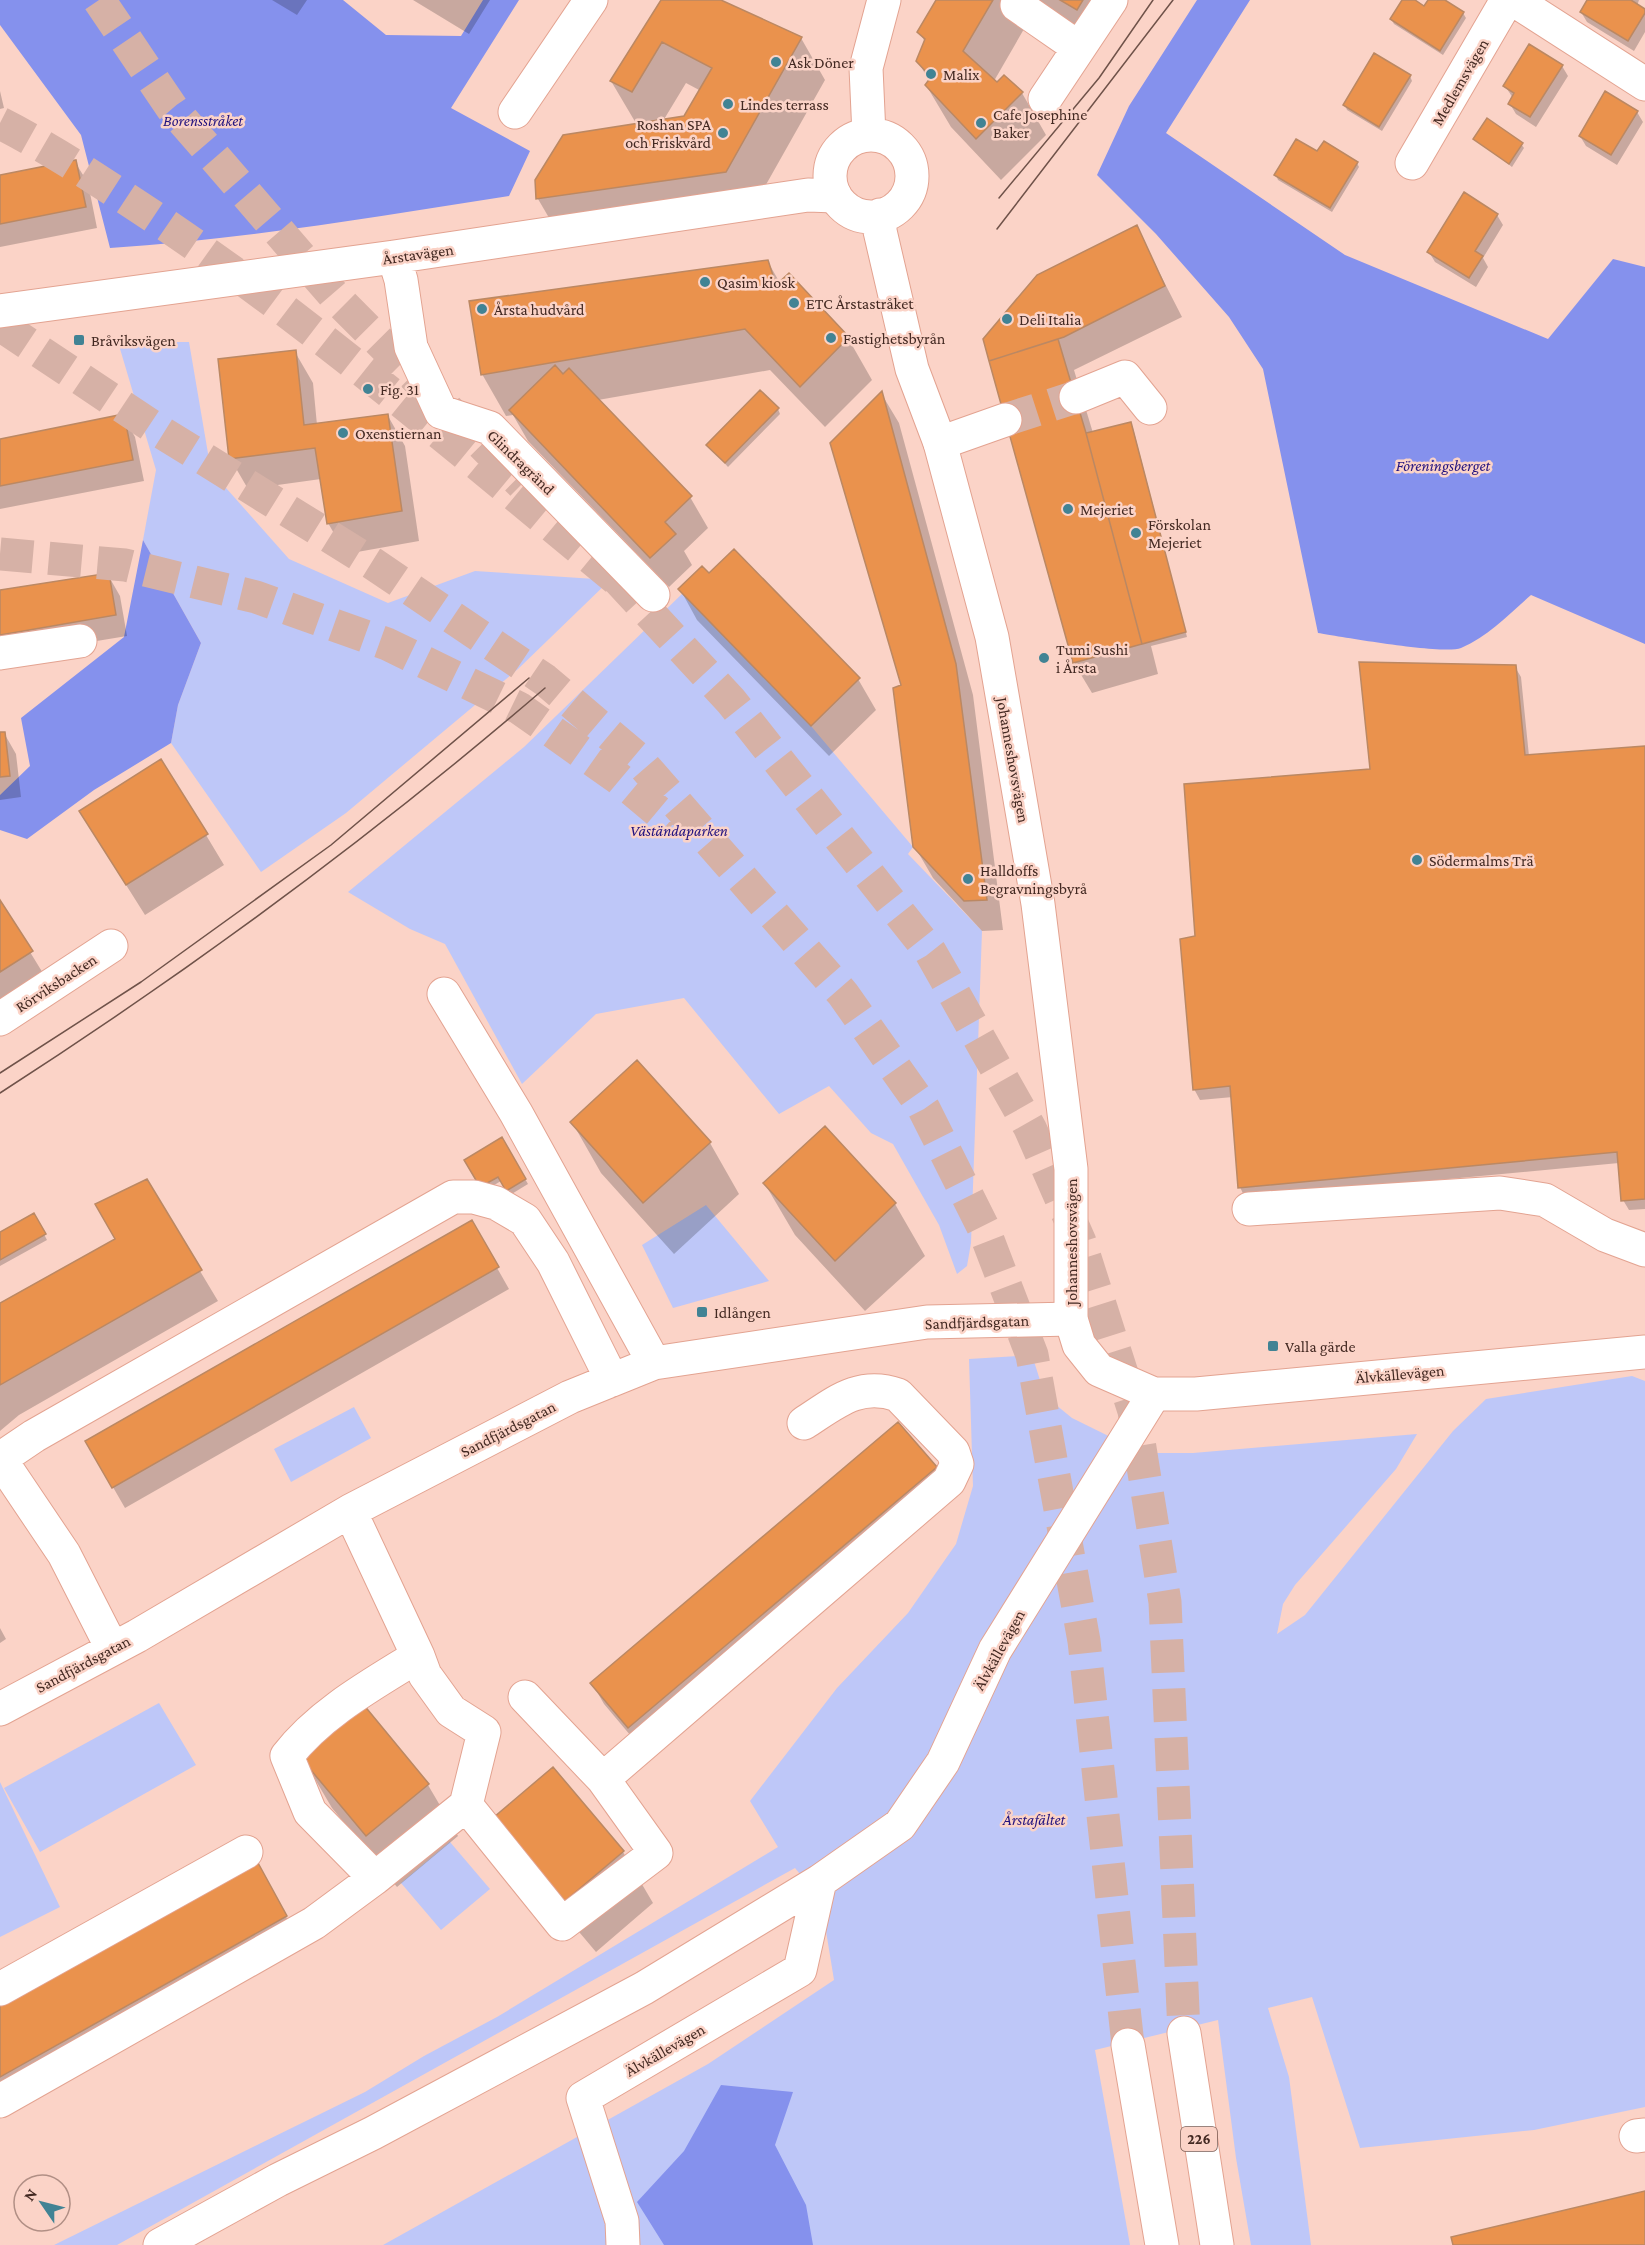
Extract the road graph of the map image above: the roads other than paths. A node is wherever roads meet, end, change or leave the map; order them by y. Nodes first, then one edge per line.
1 (591, 0) edge
2 (884, 0) edge
3 (1111, 0) edge
4 (1507, 0) edge
5 (1514, 0) edge
6 (1017, 4) dead end
7 (1079, 48) junction
8 (1645, 84) edge
9 (1045, 99) dead end
10 (515, 112) dead end
11 (869, 135) junction
12 (1412, 163) dead end
13 (835, 196) junction
14 (879, 215) junction
15 (394, 257) junction
16 (0, 311) edge
17 (1076, 398) tunnel mouth
18 (1150, 408) dead end
19 (1005, 420) tunnel mouth
20 (940, 443) junction
21 (653, 595) tunnel mouth
22 (80, 641) dead end
23 (0, 653) edge
24 (111, 946) dead end
25 (444, 994) dead end
26 (0, 1019) edge
27 (1250, 1209) dead end
28 (1645, 1250) edge
29 (1071, 1319) junction
30 (1645, 1352) edge
31 (654, 1363) junction
32 (612, 1380) junction
33 (1154, 1394) junction
34 (804, 1423) dead end
35 (0, 1459) edge
36 (350, 1511) junction
37 (112, 1647) junction
38 (418, 1656) junction
39 (525, 1697) dead end
40 (0, 1709) edge
41 (603, 1779) junction
42 (466, 1805) junction
43 (246, 1852) dead end
44 (375, 1878) junction
45 (820, 1881) junction
46 (0, 1989) edge
47 (1184, 2033) tunnel mouth
48 (1128, 2045) tunnel mouth
49 (0, 2101) edge
50 (160, 2245) edge
51 (622, 2245) edge
52 (1162, 2245) edge
53 (1217, 2245) edge

1 - 10 main road
2 - 11 main road
3 - 7 main road
4 - 12 main road, Medlemsvägen
5 - 8 main road
6 - 7 main road
7 - 9 main road
11 - 13 main road
11 - 14 main road
13 - 14 main road
13 - 15 main road, Årstavägen
14 - 20 main road, Johanneshovsvägen
15 - 16 main road, Årstavägen
15 - 21 main road, Glindragränd
17 - 18 main road
19 - 20 main road
20 - 29 main road, Johanneshovsvägen
22 - 23 main road
24 - 26 main road, Rörviksbacken
25 - 31 main road
27 - 28 main road
29 - 31 main road, Sandfjärdsgatan
29 - 33 main road, Älvkällevägen
30 - 33 main road, Älvkällevägen
31 - 32 main road, Sandfjärdsgatan
32 - 35 main road
32 - 36 main road, Sandfjärdsgatan
33 - 45 main road, Älvkällevägen
34 - 41 main road
35 - 37 main road
36 - 37 main road, Sandfjärdsgatan
36 - 38 main road
37 - 40 main road, Sandfjärdsgatan
38 - 42 main road
38 - 44 main road
39 - 41 main road
41 - 42 main road
42 - 44 main road
43 - 46 main road
44 - 49 main road
45 - 50 main road, Älvkällevägen
45 - 51 main road, Älvkällevägen
47 - 53 main road, 226
48 - 52 main road

